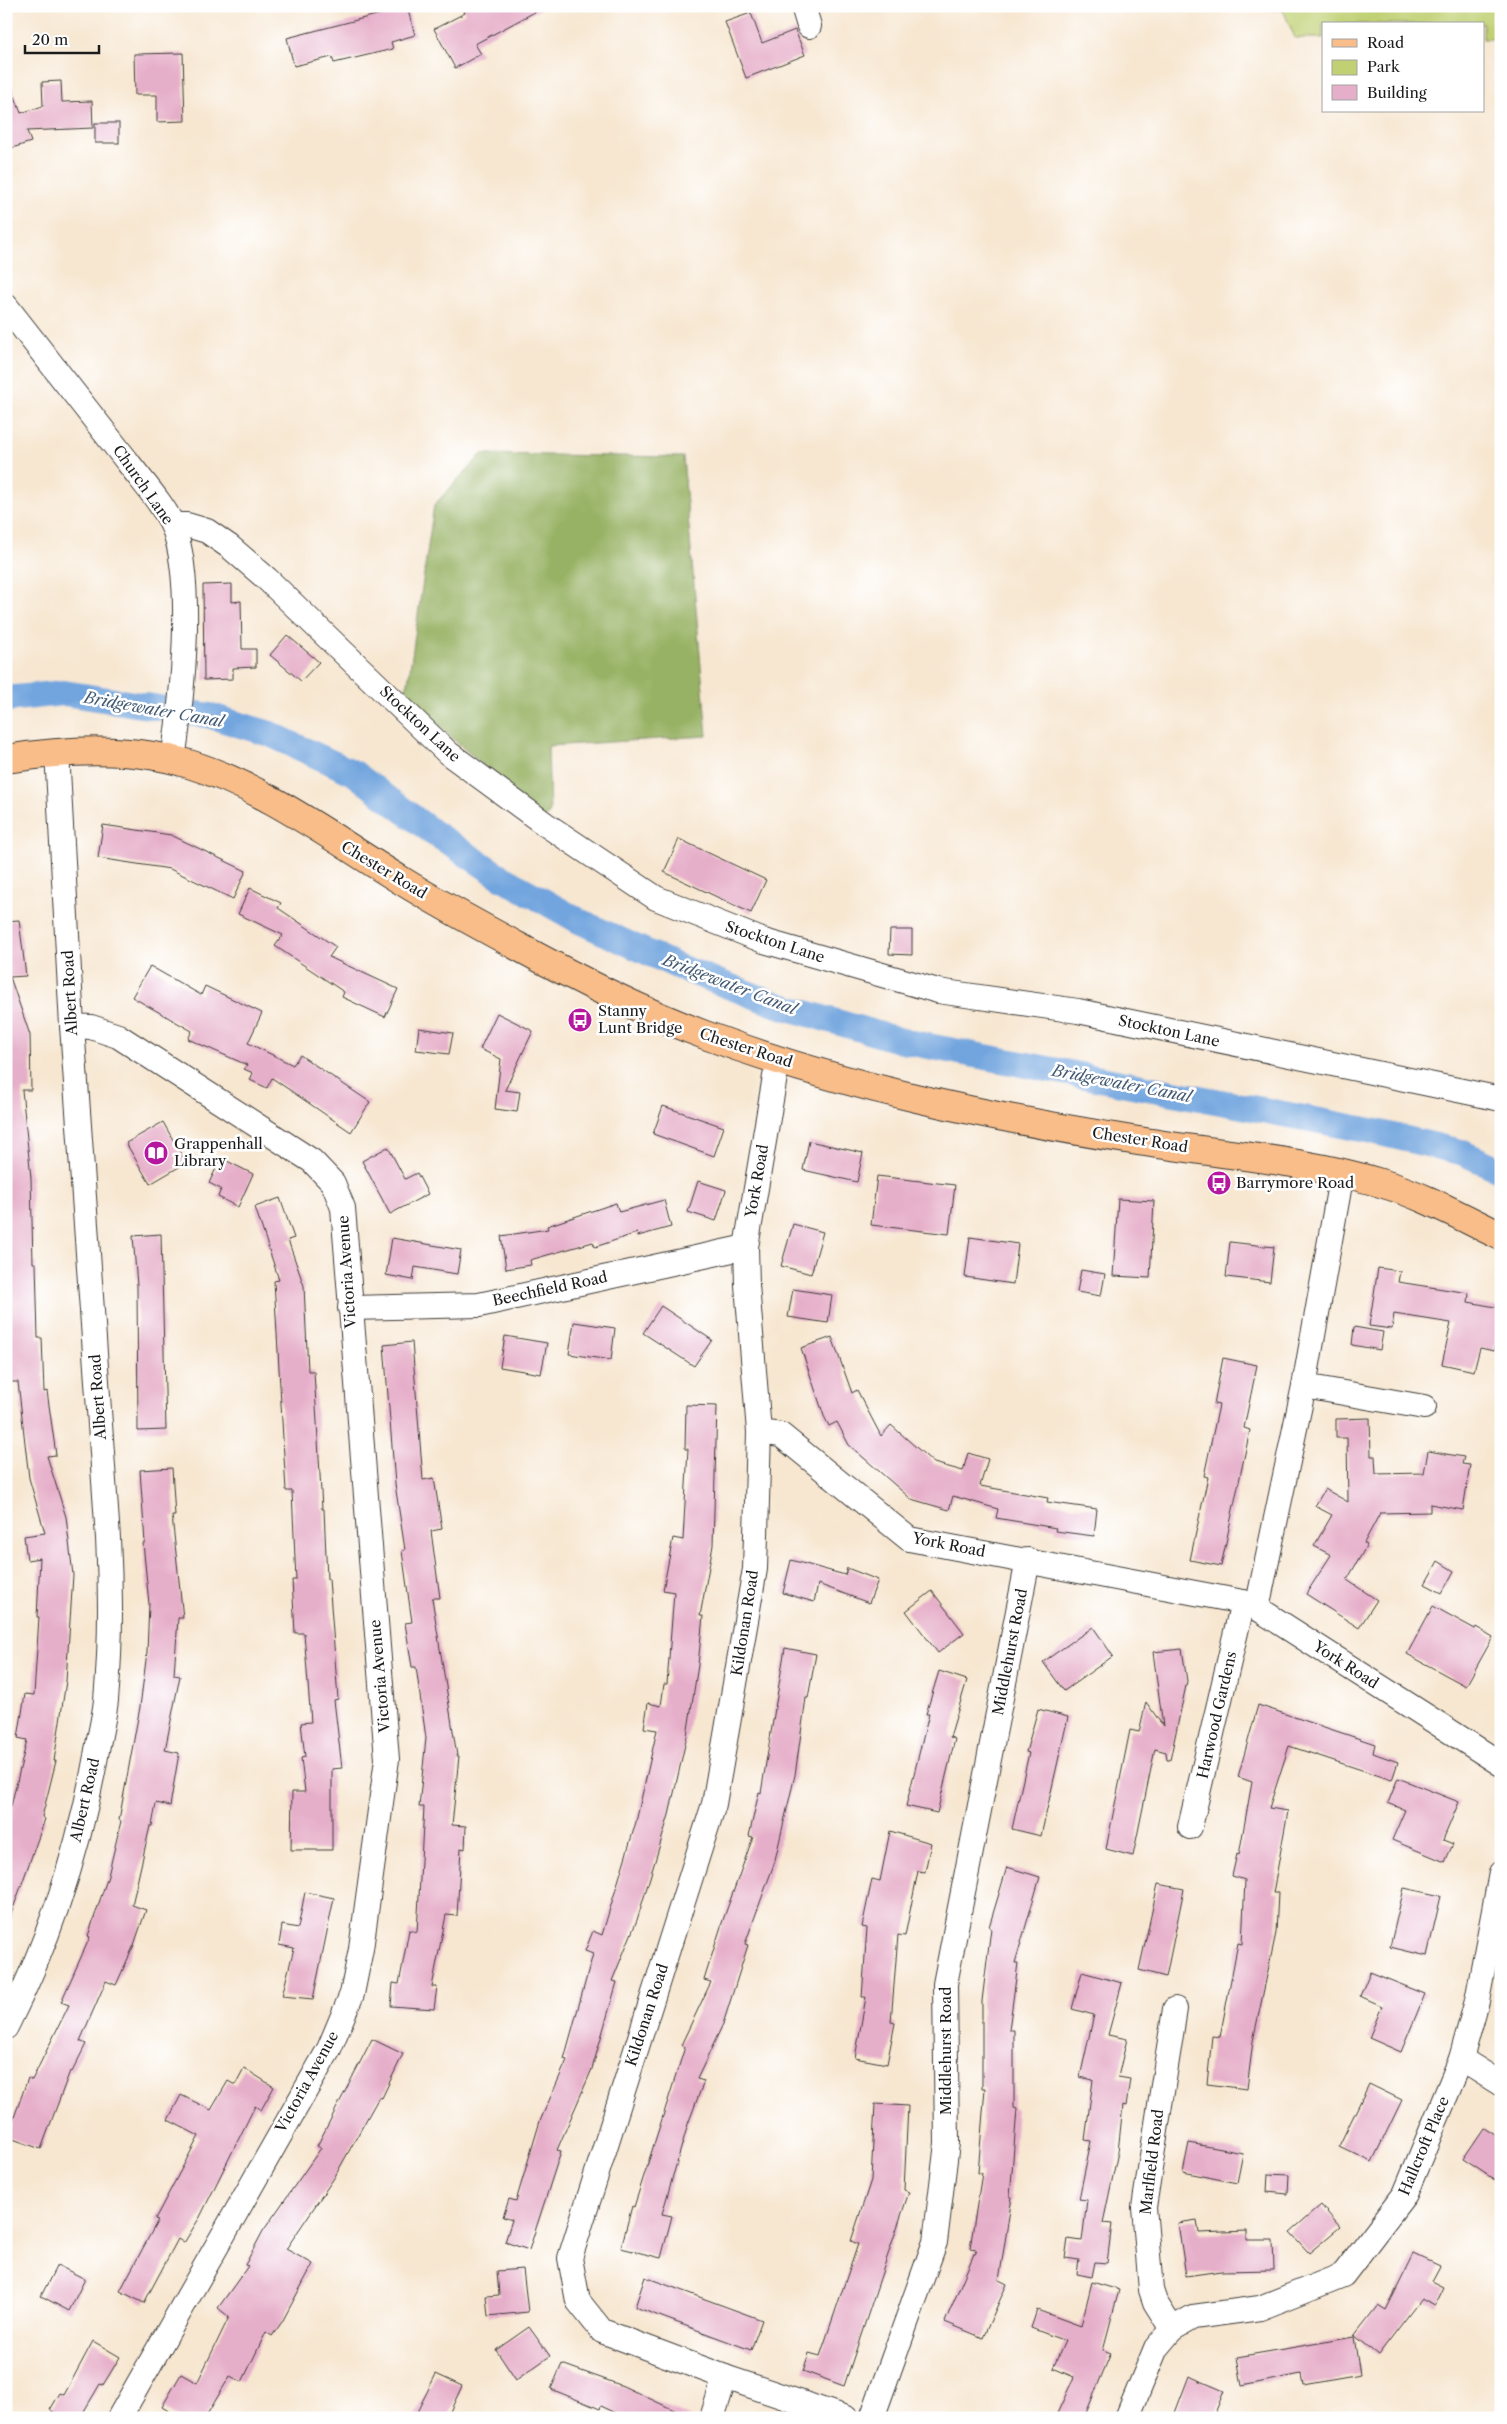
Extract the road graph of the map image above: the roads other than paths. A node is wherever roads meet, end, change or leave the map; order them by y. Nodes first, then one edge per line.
1 (6, 306) edge
2 (172, 525) junction
3 (57, 752) junction
4 (6, 759) edge
5 (173, 760) junction
6 (72, 1026) junction
7 (778, 1059) junction
8 (1501, 1099) edge
9 (1342, 1173) junction
10 (1501, 1236) edge
11 (746, 1247) junction
12 (350, 1308) junction
13 (1304, 1386) junction
14 (1424, 1407) dead end
15 (759, 1432) junction
16 (1028, 1560) junction
17 (1250, 1605) junction
18 (1501, 1764) edge
19 (1190, 1827) dead end
20 (1501, 1873) edge
21 (1175, 2009) dead end
22 (6, 2028) edge
23 (1461, 2059) junction
24 (1501, 2084) edge
25 (1172, 2329) junction
26 (725, 2377) junction
27 (119, 2418) edge
28 (712, 2418) edge
29 (846, 2418) edge
30 (872, 2418) edge
31 (1127, 2418) edge

1 - 2 street, Church Lane
2 - 5 street, Church Lane
2 - 8 street, Stockton Lane
3 - 4 main road, Chester Road
3 - 5 main road, Chester Road
3 - 6 street, Albert Road
5 - 7 main road, Chester Road
6 - 12 street, Victoria Avenue
6 - 22 street, Albert Road
7 - 9 main road, Chester Road
7 - 11 street, York Road
9 - 10 main road, Chester Road
9 - 13 street
11 - 12 street, Beechfield Road
11 - 15 street, York Road
12 - 27 street, Victoria Avenue
13 - 14 street
13 - 17 street
15 - 16 street, York Road
15 - 26 street, Kildonan Road
16 - 17 street, York Road
16 - 30 street, Middlehurst Road
17 - 18 street, York Road
17 - 19 street, Harwood Gardens
20 - 23 street, Hallcroft Place
21 - 25 street, Marlfield Road
23 - 24 street
23 - 25 street, Hallcroft Place
25 - 31 street
26 - 28 street
26 - 29 street, Kildonan Road

